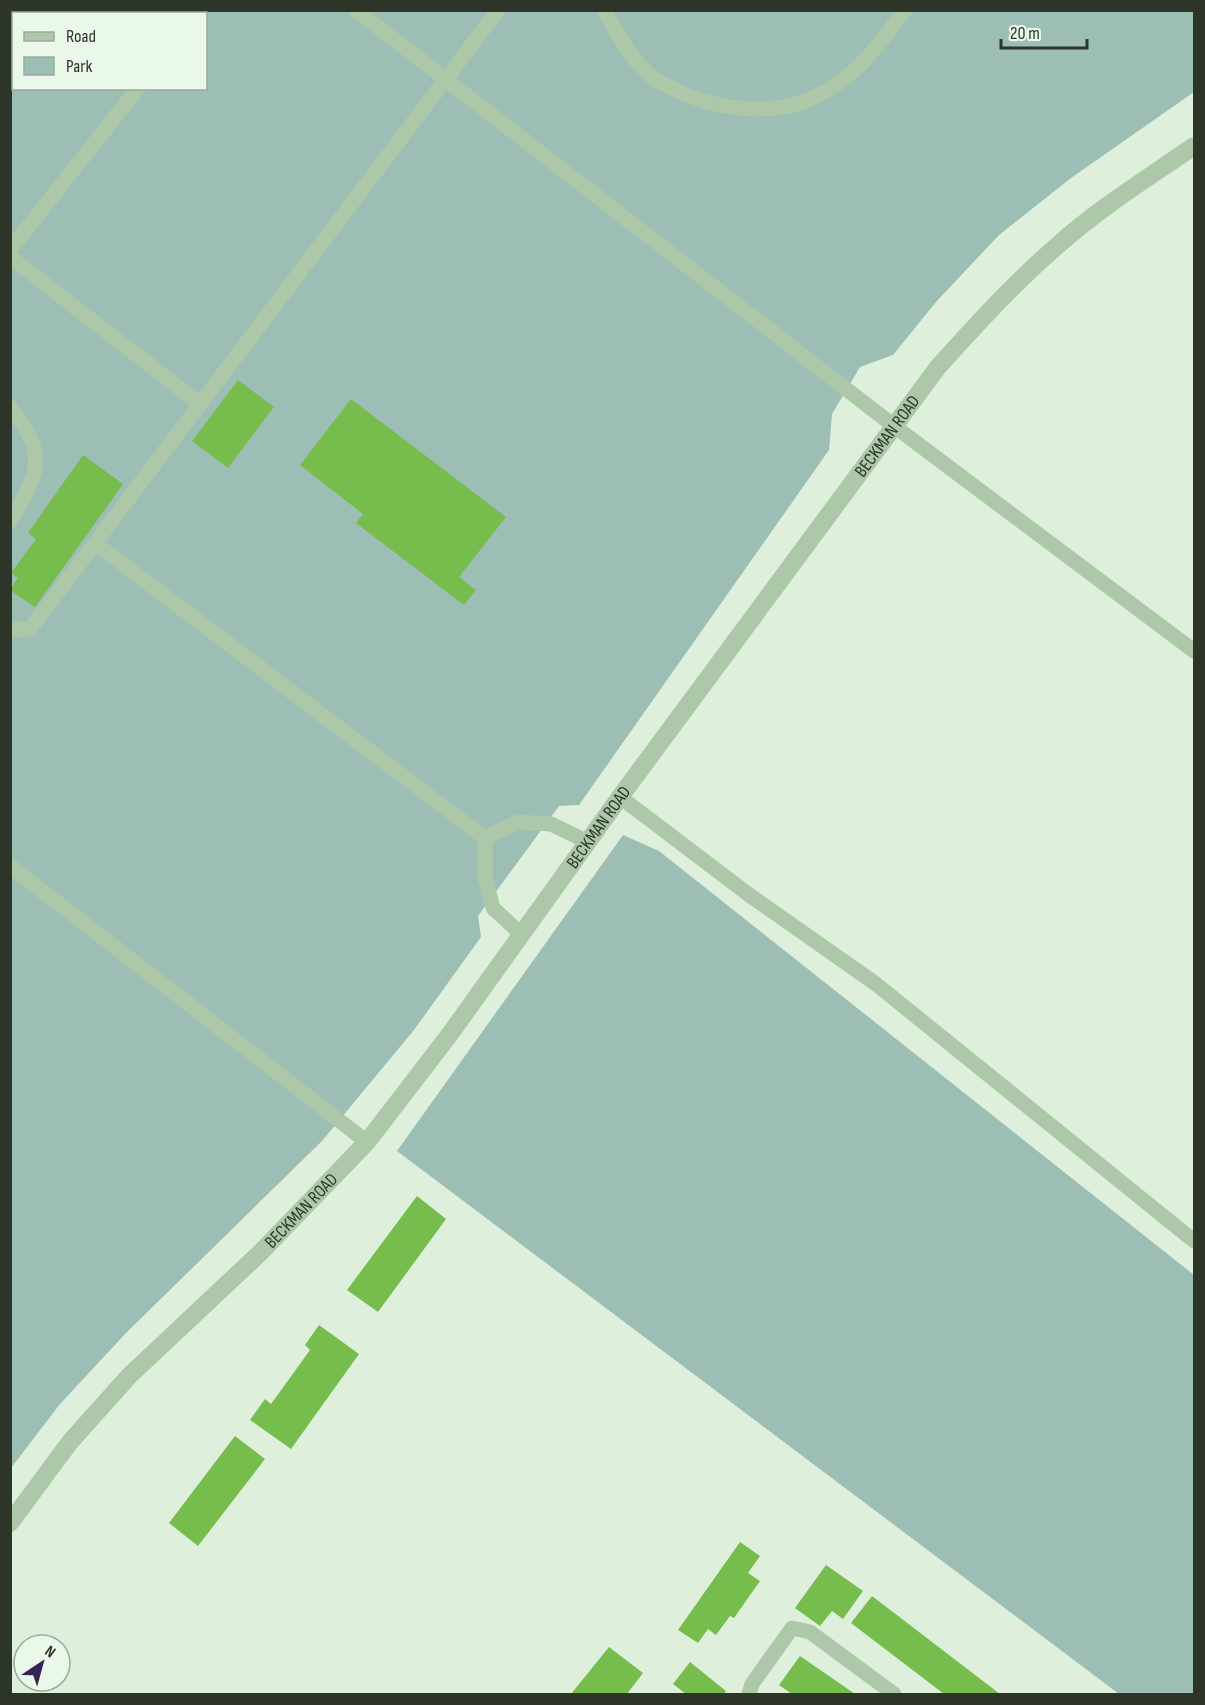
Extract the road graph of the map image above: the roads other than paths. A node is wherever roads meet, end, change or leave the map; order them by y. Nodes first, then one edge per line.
1 (356, 10) edge
2 (498, 10) edge
3 (604, 10) edge
4 (905, 10) edge
5 (445, 80) junction
6 (136, 90) edge
7 (1194, 146) edge
8 (10, 250) edge
9 (10, 257) edge
10 (200, 404) junction
11 (10, 407) edge
12 (894, 426) junction
13 (10, 520) edge
14 (95, 543) junction
15 (10, 630) edge
16 (1194, 651) edge
17 (620, 797) junction
18 (485, 838) junction
19 (588, 842) junction
20 (10, 866) edge
21 (521, 934) junction
22 (367, 1142) junction
23 (1194, 1241) edge
24 (10, 1523) edge
25 (749, 1695) edge
26 (894, 1695) edge

1 - 5 lane
2 - 5 lane
3 - 4 lane
5 - 10 lane
5 - 12 lane
6 - 8 lane
7 - 12 street, BECKMAN ROAD
9 - 10 lane
10 - 14 lane
11 - 13 lane
12 - 16 lane
12 - 17 street, BECKMAN ROAD
14 - 15 lane
14 - 18 lane
17 - 19 street, BECKMAN ROAD
17 - 23 lane
18 - 19 lane
18 - 21 lane
19 - 21 street, BECKMAN ROAD
20 - 22 lane
21 - 22 street, BECKMAN ROAD
22 - 24 street, BECKMAN ROAD
25 - 26 lane

